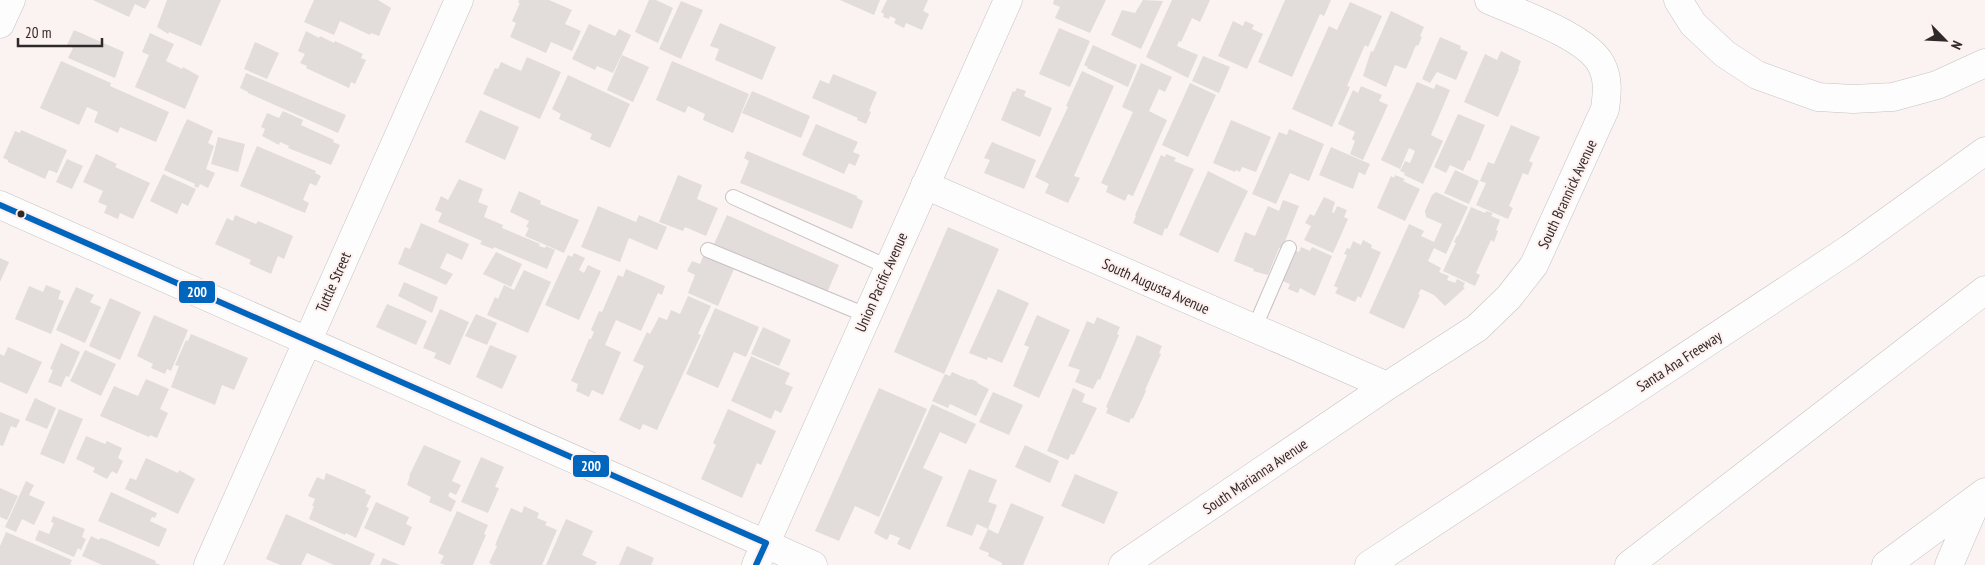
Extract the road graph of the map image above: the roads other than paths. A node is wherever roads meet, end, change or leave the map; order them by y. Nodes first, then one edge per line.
1 (11, 0) edge
2 (459, 0) edge
3 (1008, 0) edge
4 (1489, 0) edge
5 (1678, 0) edge
6 (0, 24) edge
7 (1985, 63) edge
8 (1985, 151) edge
9 (925, 185) junction
10 (733, 197) dead end
11 (0, 205) edge
12 (1289, 248) dead end
13 (708, 250) dead end
14 (888, 267) junction
15 (1985, 290) edge
16 (866, 315) junction
17 (1254, 328) junction
18 (306, 342) junction
19 (1387, 386) junction
20 (1983, 491) edge
21 (761, 554) edge
22 (208, 565) edge
23 (813, 565) edge
24 (1123, 565) edge
25 (1370, 565) edge
26 (1629, 565) edge
27 (1886, 565) edge
28 (1950, 565) edge

1 - 6 main road
2 - 18 main road, Tuttle Street
3 - 9 main road, Union Pacific Avenue
4 - 19 main road, South Brannick Avenue
5 - 7 main road
8 - 25 main road, Santa Ana Freeway
9 - 14 main road, Union Pacific Avenue
9 - 17 main road, South Augusta Avenue
10 - 14 lane
11 - 18 main road
12 - 17 lane
13 - 16 lane
14 - 16 main road, Union Pacific Avenue
15 - 26 main road
16 - 21 main road, Union Pacific Avenue
17 - 19 main road, South Augusta Avenue
18 - 21 main road
18 - 22 main road, Tuttle Street
19 - 24 main road, South Marianna Avenue
20 - 27 main road
20 - 28 main road
21 - 23 main road

